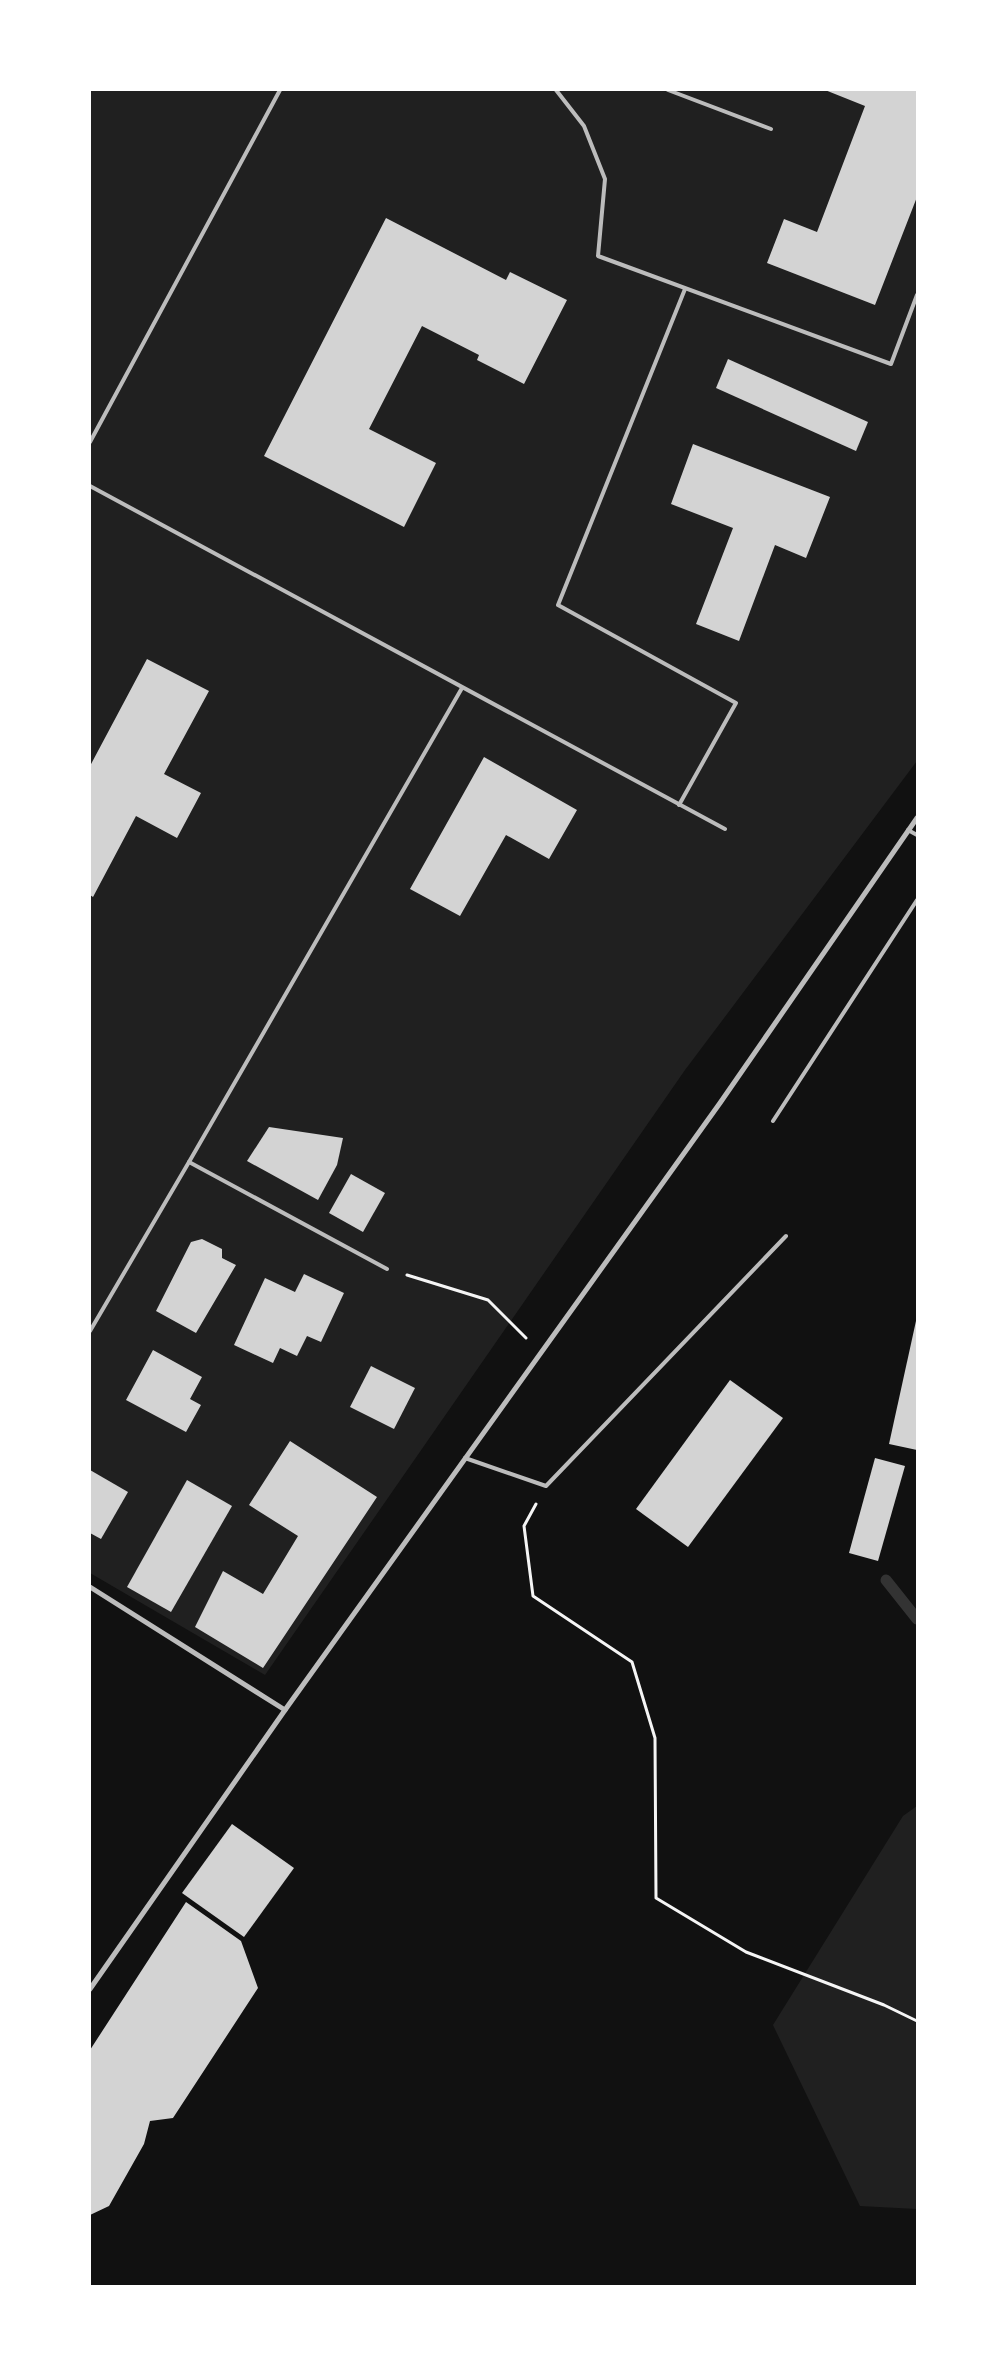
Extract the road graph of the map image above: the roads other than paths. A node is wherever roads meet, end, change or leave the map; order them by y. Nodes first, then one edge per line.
1 (280, 90) edge
2 (556, 90) edge
3 (668, 90) edge
4 (772, 128) dead end
5 (685, 289) junction
6 (917, 295) edge
7 (90, 442) edge
8 (90, 486) edge
9 (462, 688) junction
10 (679, 805) junction
11 (917, 818) edge
12 (725, 829) dead end
13 (908, 830) junction
14 (917, 835) edge
15 (917, 900) edge
16 (773, 1121) dead end
17 (189, 1162) junction
18 (786, 1236) dead end
19 (387, 1269) road end
20 (90, 1330) edge
21 (465, 1458) junction
22 (90, 1587) edge
23 (286, 1710) junction
24 (90, 1989) edge

1 - 7 lane
2 - 5 lane
3 - 4 lane
5 - 6 lane
5 - 10 lane
8 - 9 lane
9 - 10 lane
9 - 17 lane
10 - 12 lane
11 - 13 street
13 - 14 lane
13 - 21 street
15 - 16 lane
17 - 19 lane
17 - 20 lane
18 - 21 lane
21 - 23 street
22 - 23 street
23 - 24 street

